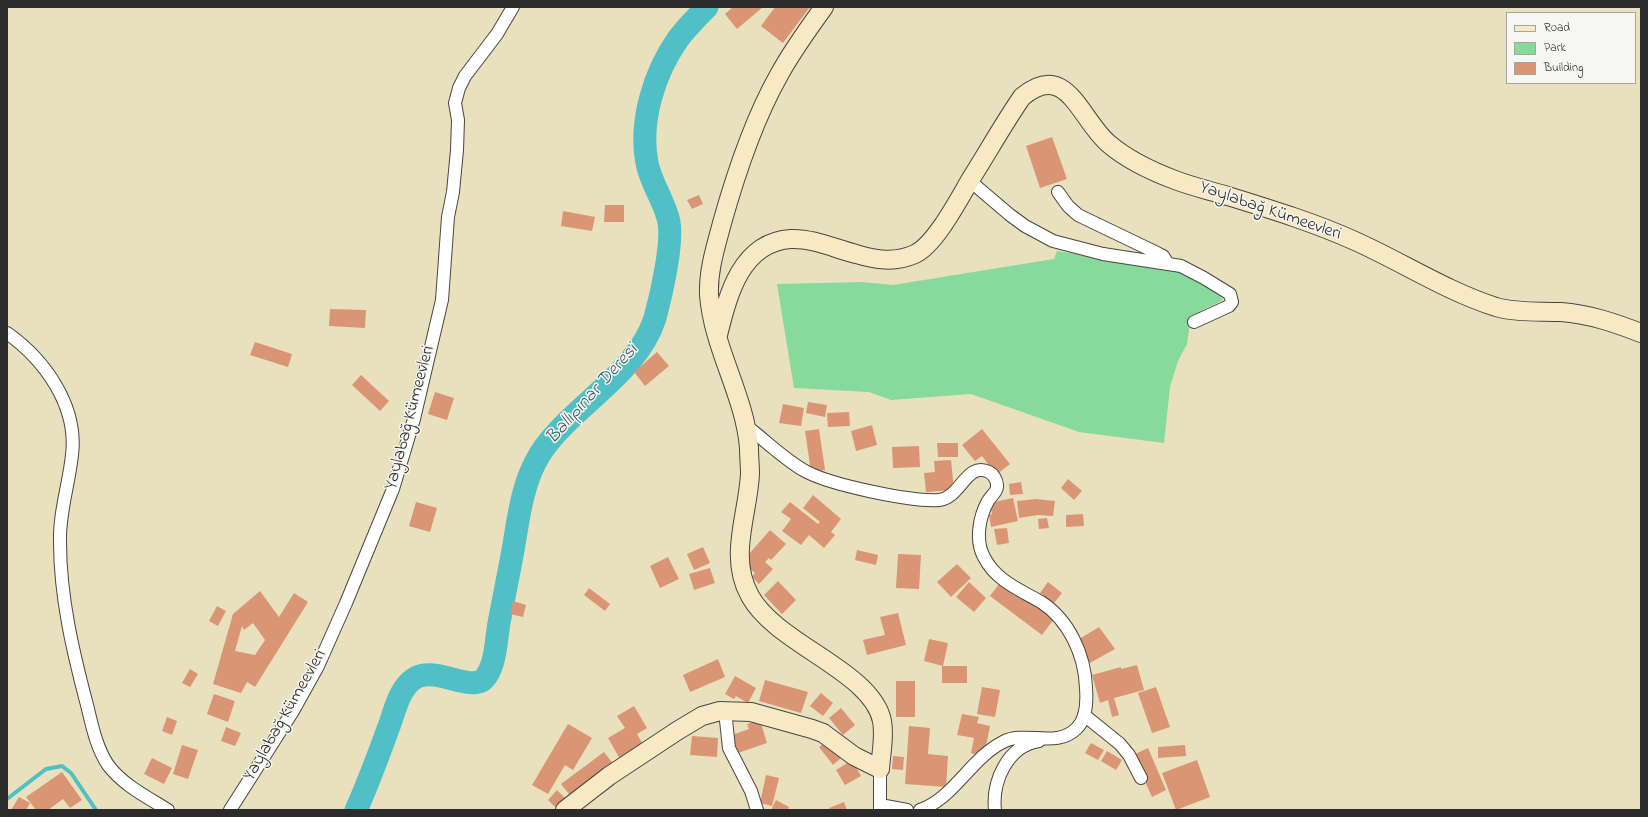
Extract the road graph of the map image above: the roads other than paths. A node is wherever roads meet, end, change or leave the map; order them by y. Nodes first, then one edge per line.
1 (513, 7) edge
2 (824, 7) edge
3 (970, 181) junction
4 (1058, 192) dead end
5 (1168, 264) junction
6 (1194, 322) dead end
7 (7, 333) edge
8 (1641, 333) edge
9 (718, 335) junction
10 (745, 425) junction
11 (725, 711) junction
12 (1084, 715) junction
13 (1052, 739) junction
14 (880, 769) junction
15 (1141, 778) dead end
16 (880, 808) edge
17 (168, 810) edge
18 (230, 810) edge
19 (565, 810) edge
20 (757, 810) edge
21 (907, 810) edge
22 (920, 810) edge
23 (995, 810) edge

1 - 18 street, Yaylabağ Kümeevleri
2 - 9 street
3 - 5 street
3 - 8 street, Yaylabağ Kümeevleri
3 - 9 street, Yaylabağ Kümeevleri
4 - 5 street
5 - 6 street
7 - 17 street
9 - 10 street
10 - 12 street
10 - 14 street
11 - 14 street
11 - 19 street
11 - 20 street
12 - 13 street
12 - 15 street
13 - 22 street
13 - 23 street
14 - 16 street
16 - 21 street

